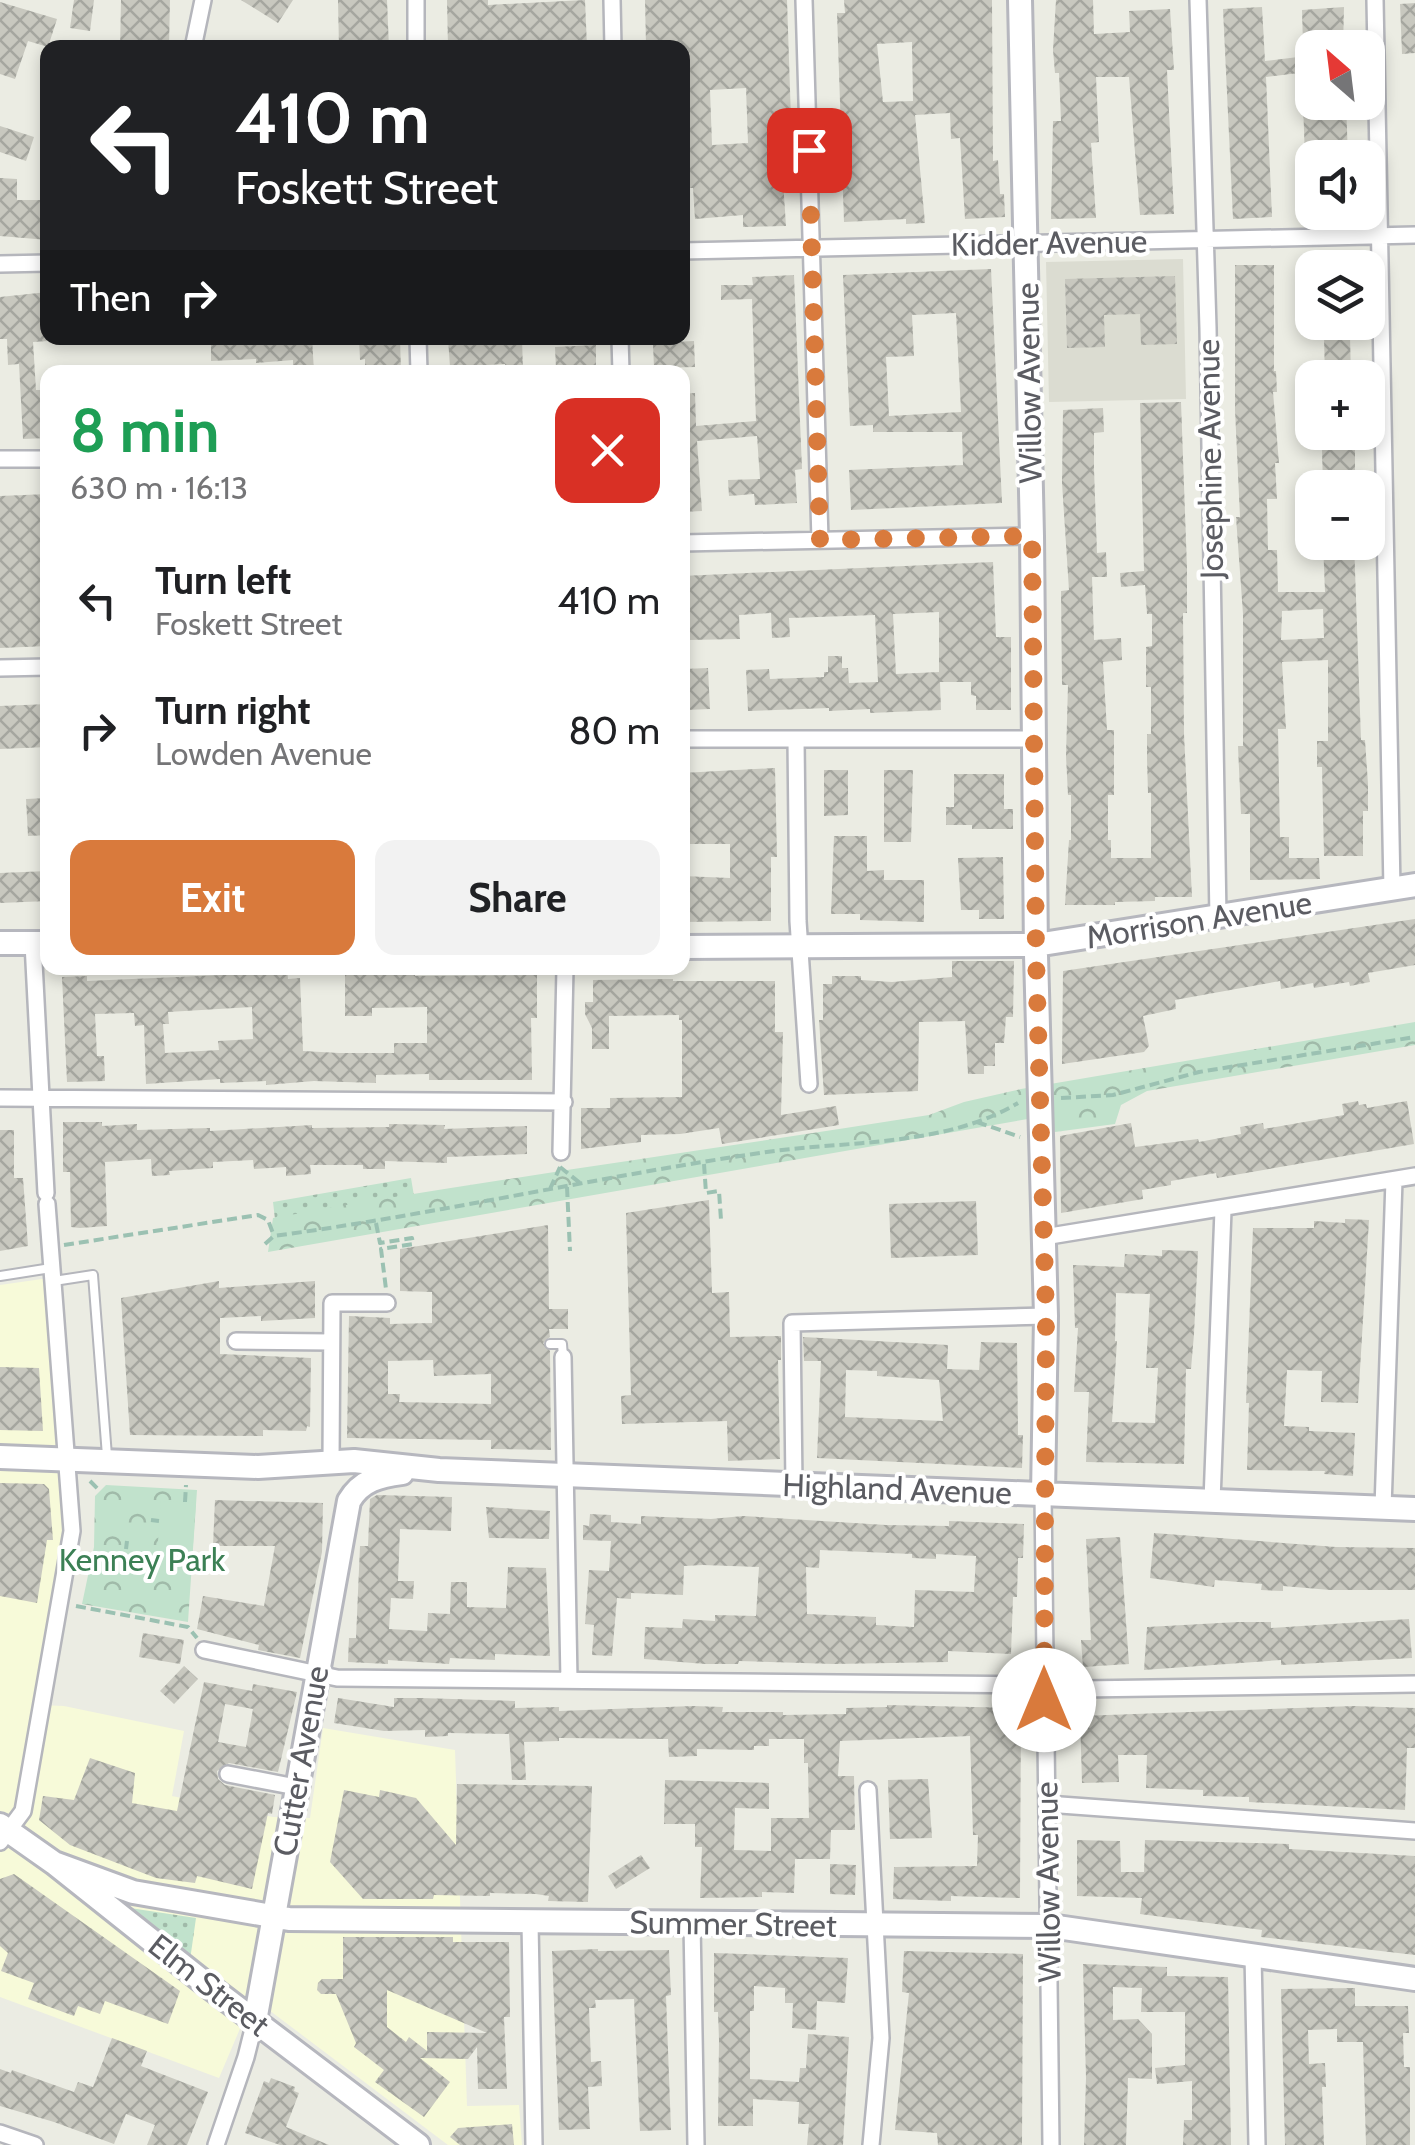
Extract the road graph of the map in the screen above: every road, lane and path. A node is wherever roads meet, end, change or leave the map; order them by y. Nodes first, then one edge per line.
1 (203, 0) edge
2 (416, 0) edge
3 (612, 0) edge
4 (804, 0) edge
5 (1020, 0) edge
6 (1198, 0) edge
7 (1375, 0) edge
8 (195, 40) edge
9 (416, 40) edge
10 (613, 40) edge
11 (1415, 235) edge
12 (1380, 236) junction
13 (1206, 240) junction
14 (1026, 243) junction
15 (814, 248) junction
16 (690, 251) edge
17 (40, 263) edge
18 (0, 264) edge
19 (40, 458) edge
20 (0, 459) edge
21 (1032, 536) junction
22 (820, 540) junction
23 (690, 543) edge
24 (40, 667) edge
25 (0, 668) edge
26 (690, 738) edge
27 (796, 739) junction
28 (1035, 739) junction
29 (1404, 887) edge
30 (1218, 918) junction
31 (0, 944) edge
32 (40, 944) edge
33 (1036, 945) junction
34 (690, 946) edge
35 (800, 947) junction
36 (40, 975) edge
37 (565, 975) edge
38 (1415, 1037) edge
39 (808, 1084) dead end
40 (0, 1098) edge
41 (41, 1098) junction
42 (1056, 1099) dead end
43 (564, 1102) junction
44 (1020, 1102) dead end
45 (976, 1122) junction
46 (1020, 1136) dead end
47 (561, 1160) junction
48 (704, 1164) junction
49 (1415, 1176) edge
50 (1394, 1180) junction
51 (583, 1184) junction
52 (566, 1188) junction
53 (547, 1192) junction
54 (1223, 1210) junction
55 (721, 1220) dead end
56 (376, 1222) junction
57 (274, 1236) junction
58 (1044, 1237) junction
59 (265, 1244) dead end
60 (64, 1246) dead end
61 (570, 1251) dead end
62 (0, 1276) edge
63 (52, 1282) junction
64 (387, 1303) joint
65 (1046, 1316) junction
66 (236, 1341) dead end
67 (331, 1342) junction
68 (550, 1344) dead end
69 (563, 1357) joint
70 (0, 1458) edge
71 (68, 1460) junction
72 (107, 1461) junction
73 (331, 1462) junction
74 (258, 1467) junction
75 (439, 1470) junction
76 (566, 1476) junction
77 (90, 1481) dead end
78 (186, 1485) dead end
79 (794, 1485) junction
80 (100, 1491) dead end
81 (1043, 1495) junction
82 (349, 1501) junction
83 (1212, 1501) junction
84 (184, 1502) dead end
85 (1383, 1508) junction
86 (1415, 1509) edge
87 (151, 1520) dead end
88 (159, 1521) dead end
89 (126, 1541) dead end
90 (126, 1548) dead end
91 (76, 1606) dead end
92 (200, 1644) joint
93 (317, 1673) junction
94 (569, 1680) junction
95 (1415, 1684) edge
96 (1044, 1685) junction
97 (228, 1774) dead end
98 (296, 1787) junction
99 (868, 1790) dead end
100 (1047, 1804) junction
101 (1415, 1832) edge
102 (3, 1833) edge
103 (54, 1863) junction
104 (272, 1918) junction
105 (530, 1922) junction
106 (692, 1923) junction
107 (874, 1926) junction
108 (1050, 1926) junction
109 (1253, 1955) junction
110 (1415, 1979) edge
111 (255, 2020) junction
112 (2, 2138) edge
113 (36, 2145) edge
114 (216, 2145) edge
115 (418, 2145) edge
116 (534, 2145) edge
117 (696, 2145) edge
118 (871, 2145) edge
119 (1051, 2145) edge
120 (1257, 2145) edge

1 - 8 street
2 - 9 street
3 - 10 street
4 - 15 street
5 - 14 main road, Willow Avenue
6 - 13 street, Josephine Avenue
7 - 12 street
11 - 12 street, Kidder Avenue
12 - 13 street, Kidder Avenue
12 - 29 street
13 - 14 street, Kidder Avenue
13 - 30 street, Josephine Avenue
14 - 15 street, Kidder Avenue
14 - 21 main road, Willow Avenue
15 - 16 street, Kidder Avenue
15 - 22 street
17 - 18 street
19 - 20 street
21 - 22 street
21 - 28 main road, Willow Avenue
22 - 23 street
24 - 25 street
26 - 27 street
27 - 28 street
27 - 35 street
28 - 33 main road, Willow Avenue
29 - 30 main road, Morrison Avenue
30 - 33 main road, Morrison Avenue
31 - 32 main road
33 - 35 main road, Morrison Avenue
33 - 58 main road, Willow Avenue
34 - 35 main road, Morrison Avenue
35 - 39 street
36 - 41 street
37 - 43 street
38 - 42 path
40 - 41 street
41 - 43 street
41 - 63 street
43 - 47 street
44 - 45 path
45 - 46 path
45 - 48 path
47 - 51 path
47 - 53 path
48 - 51 path
48 - 55 path
49 - 50 street
50 - 54 street
50 - 85 street
51 - 52 path
52 - 53 path
52 - 61 path
53 - 56 path
54 - 58 street
54 - 83 street
56 - 57 path
56 - 64 path
57 - 59 path
57 - 60 path
58 - 65 main road, Willow Avenue
62 - 63 lane
63 - 71 street
63 - 72 lane
64 - 67 street
65 - 79 street
65 - 81 main road, Willow Avenue
66 - 67 street
67 - 73 street
68 - 69 lane
69 - 76 street
70 - 71 main road, Highland Avenue
71 - 72 main road, Highland Avenue
71 - 102 street
72 - 74 main road, Highland Avenue
73 - 74 main road, Highland Avenue
73 - 75 main road, Highland Avenue
74 - 82 main road
75 - 76 main road, Highland Avenue
75 - 82 main road, Highland Avenue
76 - 79 main road, Highland Avenue
76 - 94 street
77 - 80 path
78 - 84 path
79 - 81 main road, Highland Avenue
81 - 83 main road, Highland Avenue
81 - 96 street, Willow Avenue
82 - 93 main road, Cutter Avenue
83 - 85 main road, Highland Avenue
85 - 86 main road, Highland Avenue
87 - 88 path
89 - 90 path
91 - 92 path
92 - 93 street
93 - 94 street
93 - 98 main road, Cutter Avenue
94 - 96 street
95 - 96 street
96 - 100 street, Willow Avenue
97 - 98 street
98 - 104 main road, Cutter Avenue
99 - 107 street
100 - 101 street
100 - 108 street, Willow Avenue
102 - 103 main road, Elm Street
103 - 104 main road, Summer Street
103 - 111 main road, Elm Street
104 - 105 main road, Summer Street
104 - 111 main road, Cutter Avenue
105 - 106 main road, Summer Street
105 - 116 street
106 - 107 main road, Summer Street
106 - 117 street
107 - 108 main road, Summer Street
107 - 118 street
108 - 109 main road, Summer Street
108 - 119 street, Willow Avenue
109 - 110 main road, Summer Street
109 - 120 street
111 - 114 street
111 - 115 main road, Elm Street
112 - 113 street

